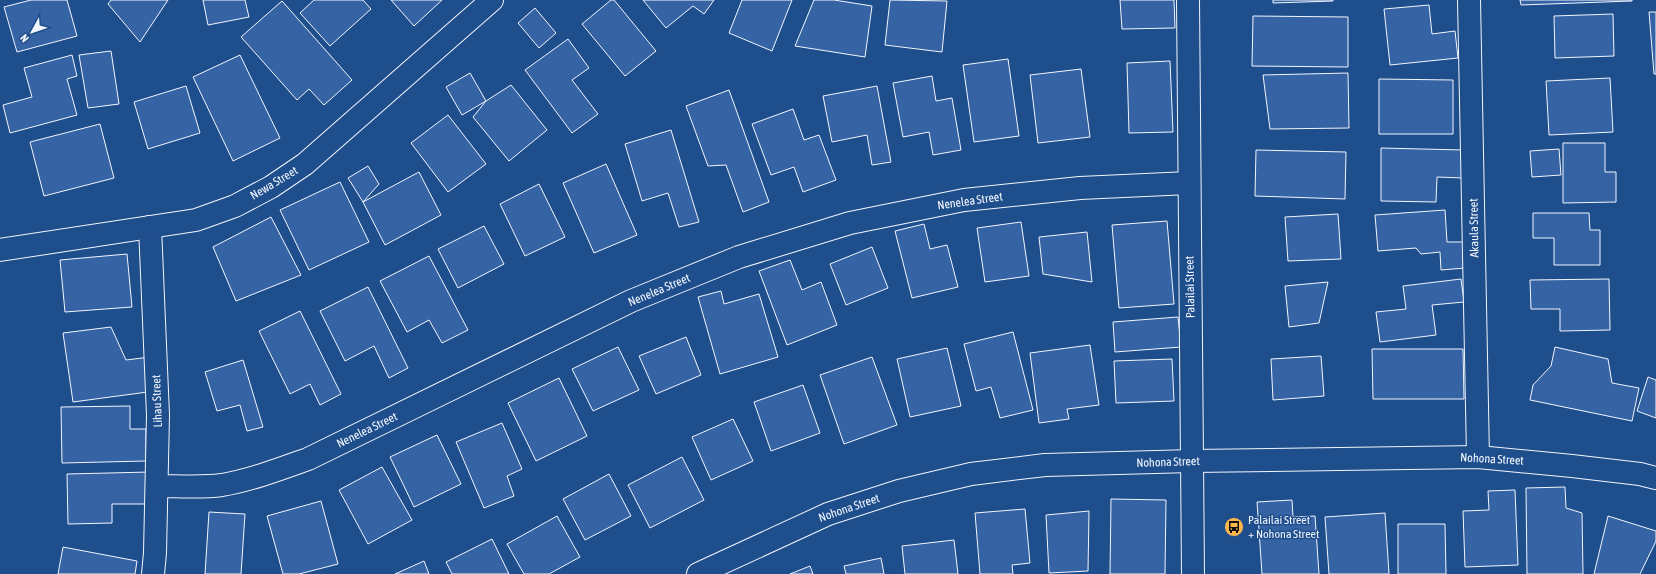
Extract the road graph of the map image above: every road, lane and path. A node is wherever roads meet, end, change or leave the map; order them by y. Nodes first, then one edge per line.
1 (492, 0) edge
2 (1188, 0) edge
3 (1469, 0) edge
4 (1189, 183) junction
5 (150, 228) junction
6 (0, 250) edge
7 (1478, 457) junction
8 (1192, 461) junction
9 (1656, 478) edge
10 (157, 486) junction
11 (152, 574) edge
12 (698, 574) edge
13 (1193, 574) edge

1 - 5 street, Newa Street
2 - 4 street, Palailai Street
3 - 7 street, Akaula Street
4 - 8 street, Palailai Street
4 - 10 street, Nenelea Street
5 - 6 street, Newa Street
5 - 10 street, Lihau Street
7 - 8 street, Nohona Street
7 - 9 street, Nohona Street
8 - 12 street, Nohona Street
8 - 13 street, Palailai Street
10 - 11 street, Lihau Street

